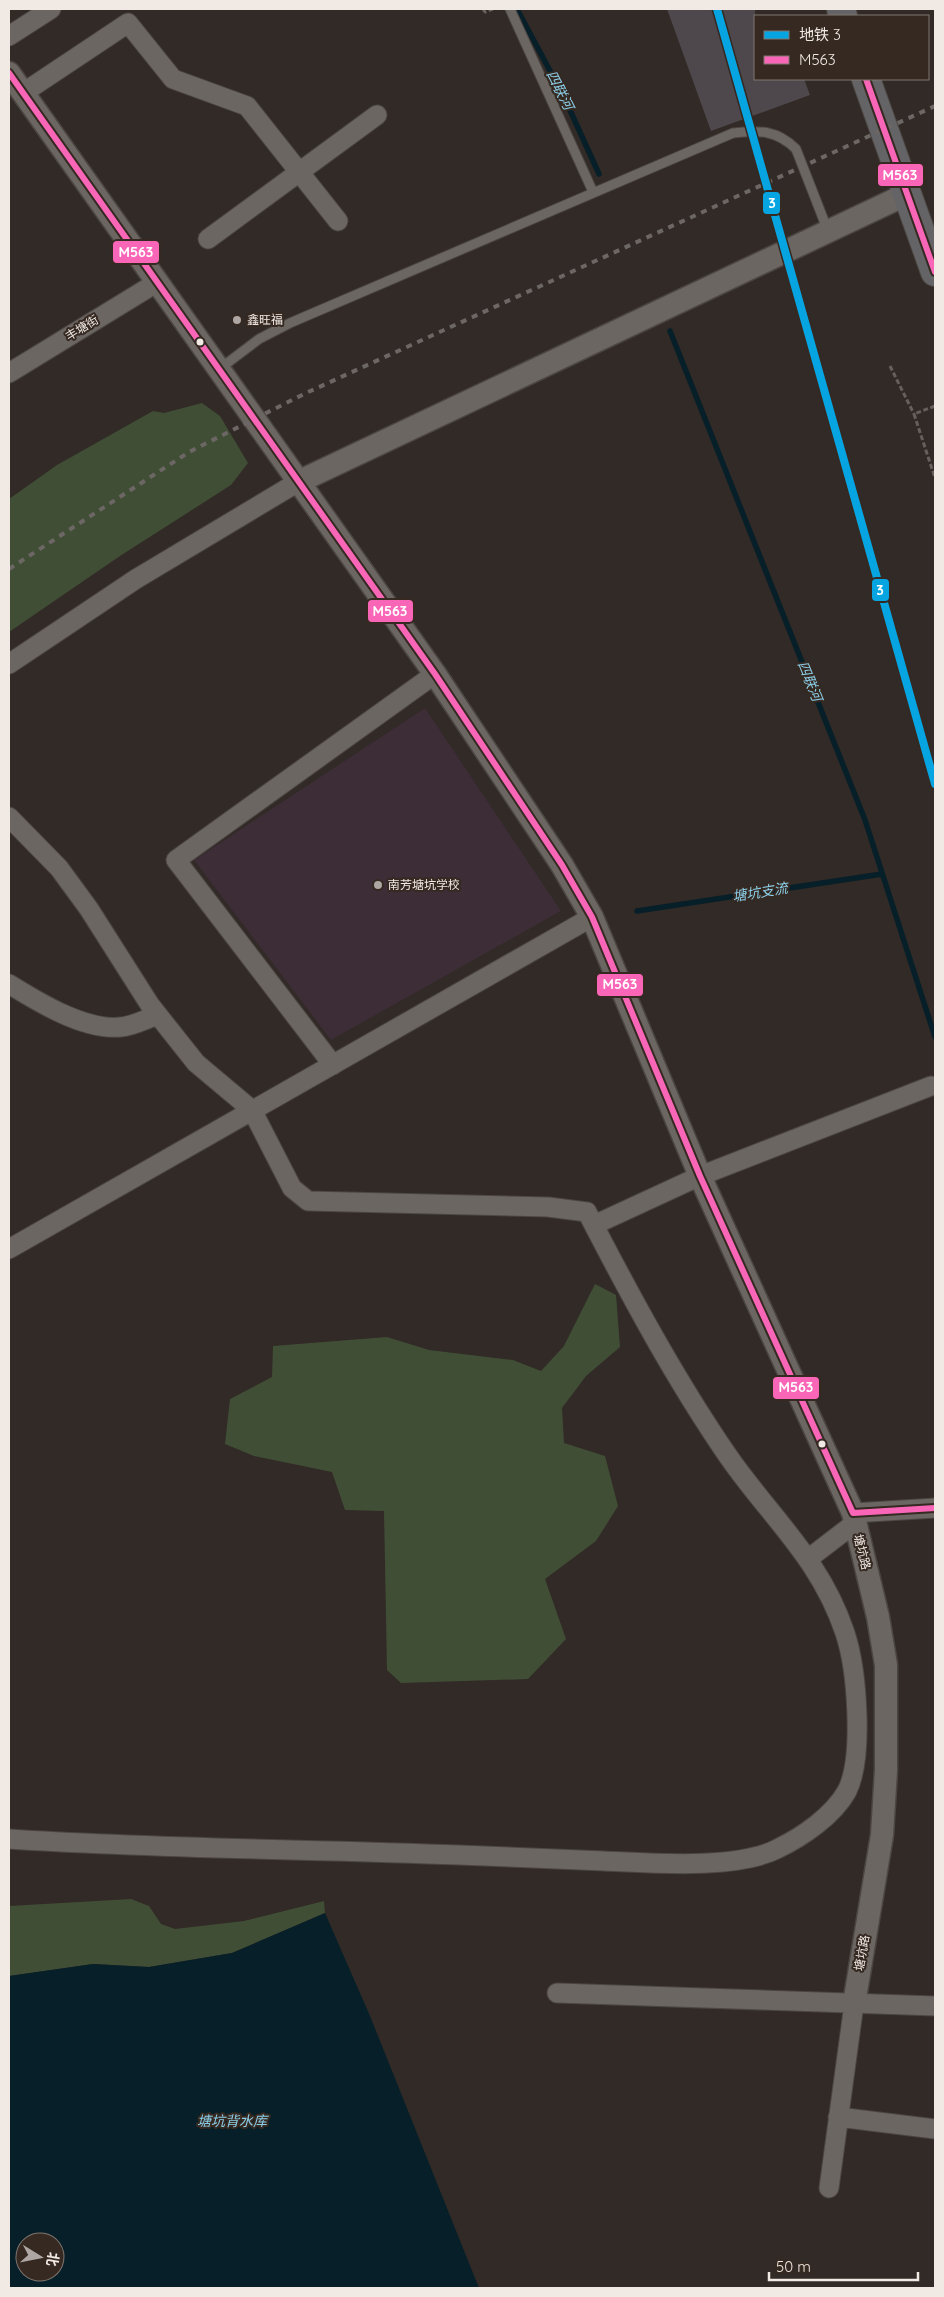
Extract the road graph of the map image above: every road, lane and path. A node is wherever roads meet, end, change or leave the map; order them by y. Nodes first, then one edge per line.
1 (51, 9) edge
2 (483, 9) edge
3 (493, 9) edge
4 (510, 9) edge
5 (9, 36) edge
6 (9, 73) edge
7 (866, 80) edge
8 (23, 93) junction
9 (377, 114) dead end
10 (299, 172) junction
11 (593, 192) junction
12 (907, 194) junction
13 (338, 221) dead end
14 (828, 231) junction
15 (208, 239) dead end
16 (935, 272) edge
17 (156, 284) junction
18 (890, 366) dead end
19 (218, 370) junction
20 (9, 374) edge
21 (935, 406) edge
22 (914, 414) junction
23 (935, 478) edge
24 (298, 482) junction
25 (9, 664) edge
26 (436, 674) junction
27 (9, 817) edge
28 (592, 917) junction
29 (9, 984) edge
30 (158, 1016) junction
31 (333, 1065) junction
32 (931, 1086) dead end
33 (252, 1110) junction
34 (700, 1176) junction
35 (594, 1224) junction
36 (9, 1249) edge
37 (935, 1508) edge
38 (854, 1518) junction
39 (808, 1559) junction
40 (9, 1840) edge
41 (557, 1993) dead end
42 (854, 2004) junction
43 (935, 2006) edge
44 (838, 2117) junction
45 (935, 2129) edge
46 (828, 2188) dead end

1 - 5 street
2 - 3 path
4 - 11 lane
6 - 8 street, 塘坑路
7 - 12 highway
8 - 10 street
8 - 17 street, 塘坑路
9 - 10 street
10 - 13 street
10 - 15 street
11 - 14 lane
11 - 19 lane
12 - 14 street
12 - 16 highway
14 - 24 street
17 - 19 street, 塘坑路
17 - 20 street, 丰塘街
18 - 22 path
19 - 24 street, 塘坑路
21 - 22 path
22 - 23 path
24 - 25 street
24 - 26 street, 塘坑路
26 - 28 street, 塘坑路
26 - 31 street
27 - 30 street
28 - 31 street
28 - 34 street, 塘坑路
29 - 30 street
30 - 33 street
31 - 33 street
32 - 34 street
33 - 35 street
33 - 36 street
34 - 35 street
34 - 38 street, 塘坑路
35 - 39 street
37 - 38 street
38 - 39 street
38 - 42 street, 塘坑路
39 - 40 street
41 - 42 street
42 - 43 street
42 - 44 street
44 - 45 street
44 - 46 street

